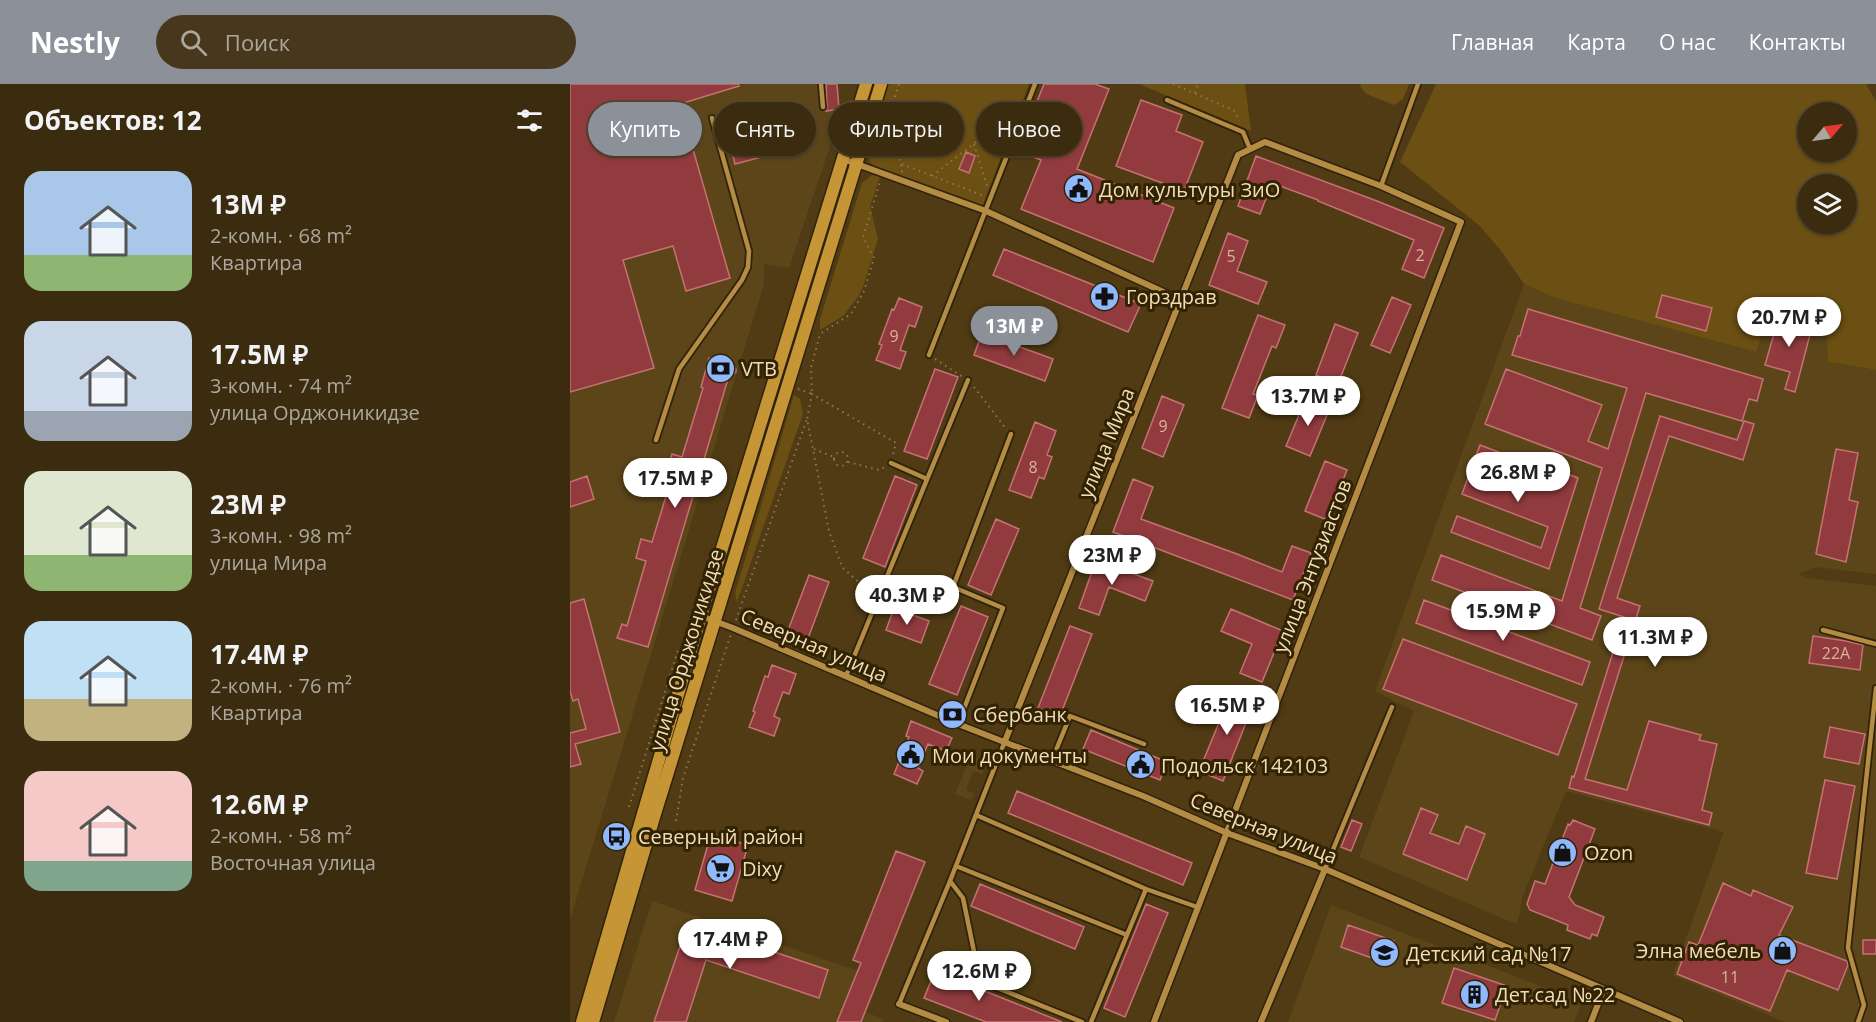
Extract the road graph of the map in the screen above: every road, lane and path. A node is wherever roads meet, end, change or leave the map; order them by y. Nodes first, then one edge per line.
1 (821, 84) edge
2 (866, 84) edge
3 (881, 84) edge
4 (899, 84) edge
5 (1035, 84) edge
6 (1173, 84) edge
7 (1198, 84) edge
8 (1418, 84) edge
9 (1195, 93) junction
10 (1167, 100) dead end
11 (1027, 102) edge
12 (823, 107) dead end
13 (712, 118) dead end
14 (1244, 132) junction
15 (974, 144) joint
16 (1250, 149) junction
17 (1007, 156) edge
18 (843, 159) junction
19 (857, 164) junction
20 (902, 164) junction
21 (932, 176) junction
22 (902, 180) junction
23 (880, 181) dead end
24 (1381, 186) junction
25 (991, 199) junction
26 (986, 211) junction
27 (1181, 300) junction
28 (929, 355) joint
29 (968, 380) junction
30 (788, 386) junction
31 (812, 394) junction
32 (807, 419) junction
33 (1011, 434) joint
34 (656, 440) dead end
35 (813, 449) junction
36 (834, 457) junction
37 (848, 462) junction
38 (891, 464) junction
39 (927, 479) junction
40 (878, 599) junction
41 (701, 616) junction
42 (715, 622) junction
43 (733, 628) junction
44 (1823, 630) dead end
45 (1876, 644) edge
46 (846, 676) junction
47 (1876, 688) edge
48 (1392, 707) dead end
49 (958, 724) junction
50 (1005, 741) junction
51 (1144, 744) dead end
52 (1052, 760) junction
53 (976, 815) junction
54 (676, 821) dead end
55 (1227, 833) junction
56 (956, 866) junction
57 (1325, 869) junction
58 (950, 881) junction
59 (1146, 889) junction
60 (1197, 907) junction
61 (1127, 935) junction
62 (1604, 989) junction
63 (899, 1004) joint
64 (582, 1022) edge
65 (593, 1022) edge
66 (946, 1022) edge
67 (1082, 1022) edge
68 (1091, 1022) edge
69 (1154, 1022) edge
70 (1261, 1022) edge
71 (1591, 1022) edge
72 (1680, 1022) edge
73 (1858, 1022) edge

1 - 12 lane
2 - 18 main road, улица Орджоникидзе
3 - 19 main road, улица Орджоникидзе
4 - 20 path
5 - 11 lane
6 - 9 path
7 - 9 path
8 - 24 lane
9 - 14 path
10 - 14 lane
13 - 34 lane
14 - 16 lane
15 - 21 path
15 - 25 path
16 - 24 street, улица Мира
16 - 27 street, улица Мира
17 - 25 lane
18 - 19 street
18 - 41 main road, улица Орджоникидзе
19 - 22 street
19 - 30 main road, улица Орджоникидзе
20 - 21 path
20 - 22 path
21 - 25 path
22 - 26 street
23 - 31 path
24 - 55 street, улица Энтузиастов
25 - 26 lane
26 - 27 street
26 - 28 lane
27 - 50 street, улица Мира
28 - 29 path
29 - 33 path
29 - 39 lane
30 - 31 path
30 - 42 main road, улица Орджоникидзе
31 - 32 path
31 - 38 path
32 - 35 path
32 - 43 path
33 - 49 lane
35 - 36 path
35 - 40 path
36 - 37 path
36 - 37 path
37 - 38 path
38 - 39 lane
39 - 40 lane
40 - 46 lane
41 - 42 street, Северная улица
41 - 64 main road, улица Орджоникидзе
42 - 43 street, Северная улица
42 - 65 main road, улица Орджоникидзе
43 - 46 street, Северная улица
43 - 54 path
44 - 45 lane
46 - 49 street, Северная улица
47 - 73 lane
48 - 57 lane
49 - 50 street, Северная улица
50 - 52 street, Северная улица
50 - 53 lane, улица Мира
51 - 52 lane
52 - 55 street, Северная улица
53 - 56 lane, улица Мира
53 - 59 lane
55 - 57 street, Северная улица
55 - 60 street, улица Энтузиастов
56 - 58 lane, улица Мира
56 - 61 lane
57 - 62 street, Северная улица
57 - 70 street
58 - 63 lane, улица Мира
58 - 67 lane
59 - 60 lane
59 - 61 lane
60 - 69 street, улица Энтузиастов
61 - 68 lane
62 - 71 street
62 - 72 street, Северная улица
63 - 66 street

